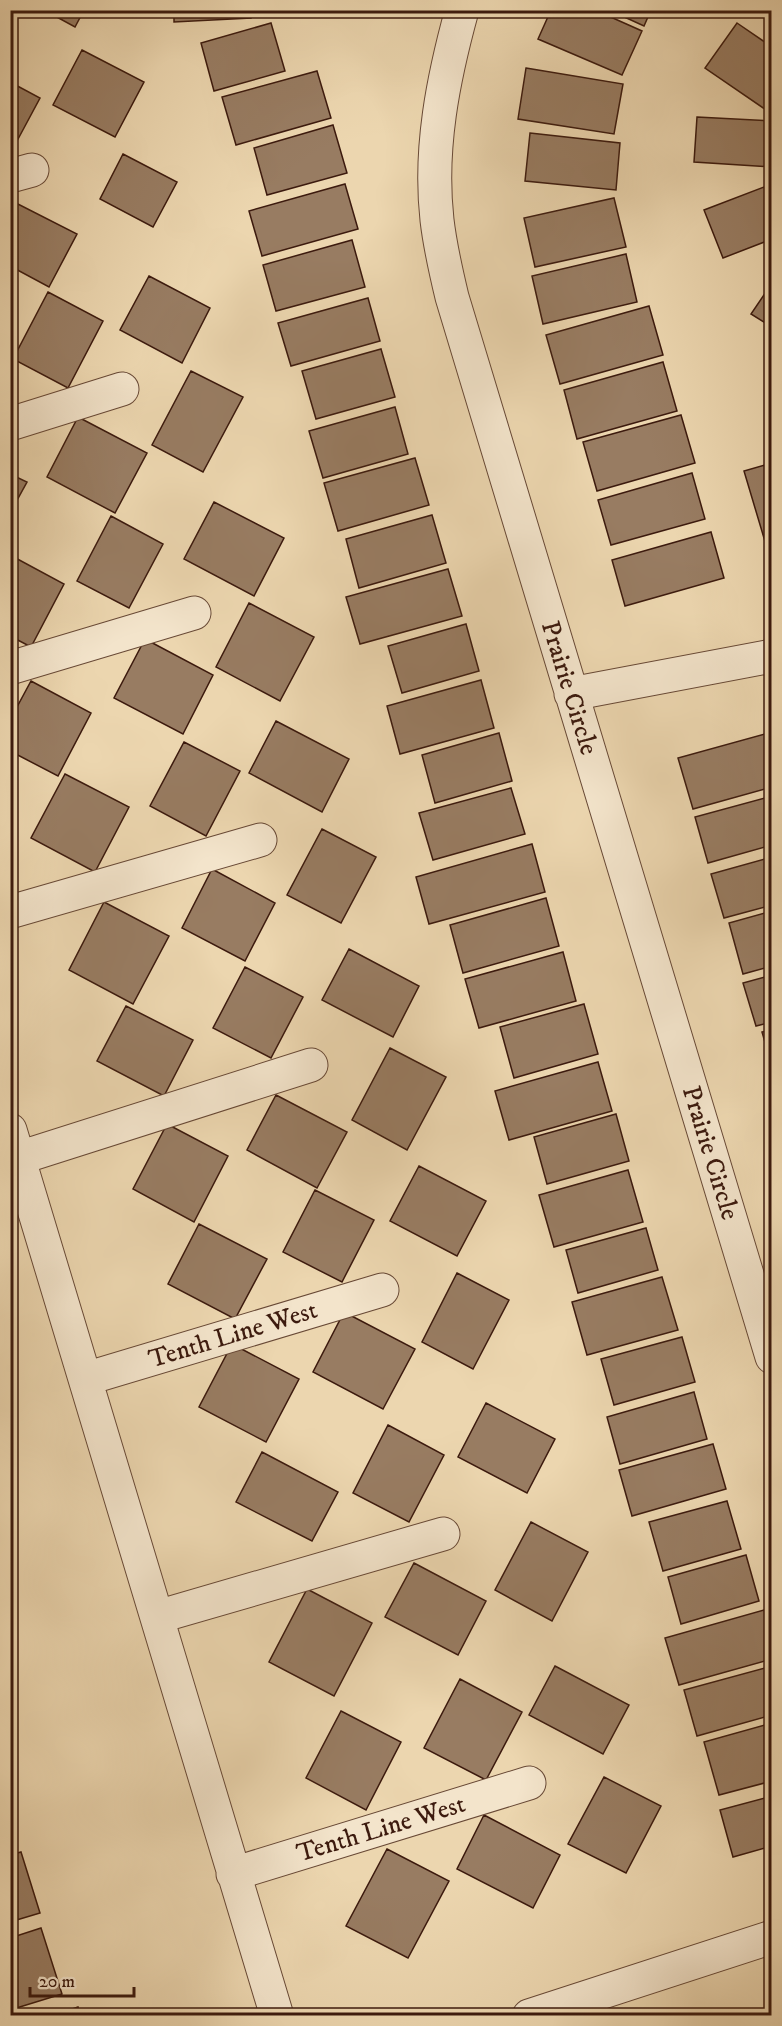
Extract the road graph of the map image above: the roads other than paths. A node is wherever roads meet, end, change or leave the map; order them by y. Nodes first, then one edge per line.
1 (462, 10) edge
2 (122, 389) dead end
3 (10, 424) edge
4 (194, 613) dead end
5 (771, 657) edge
6 (10, 668) edge
7 (571, 694) junction
8 (260, 840) dead end
9 (10, 912) edge
10 (311, 1065) dead end
11 (15, 1144) edge
12 (382, 1290) dead end
13 (771, 1357) edge
14 (85, 1379) junction
15 (443, 1534) dead end
16 (157, 1617) junction
17 (529, 1783) dead end
18 (233, 1875) junction
19 (771, 1937) edge
20 (277, 2016) edge
21 (529, 2016) edge

1 - 7 street, Prairie Circle
2 - 3 street
4 - 6 street
5 - 7 street
7 - 13 street, Prairie Circle
8 - 9 street
10 - 11 street
11 - 14 street
12 - 14 street, Tenth Line West
14 - 16 street
15 - 16 street
16 - 18 street
17 - 18 street, Tenth Line West
18 - 20 street
19 - 21 street

